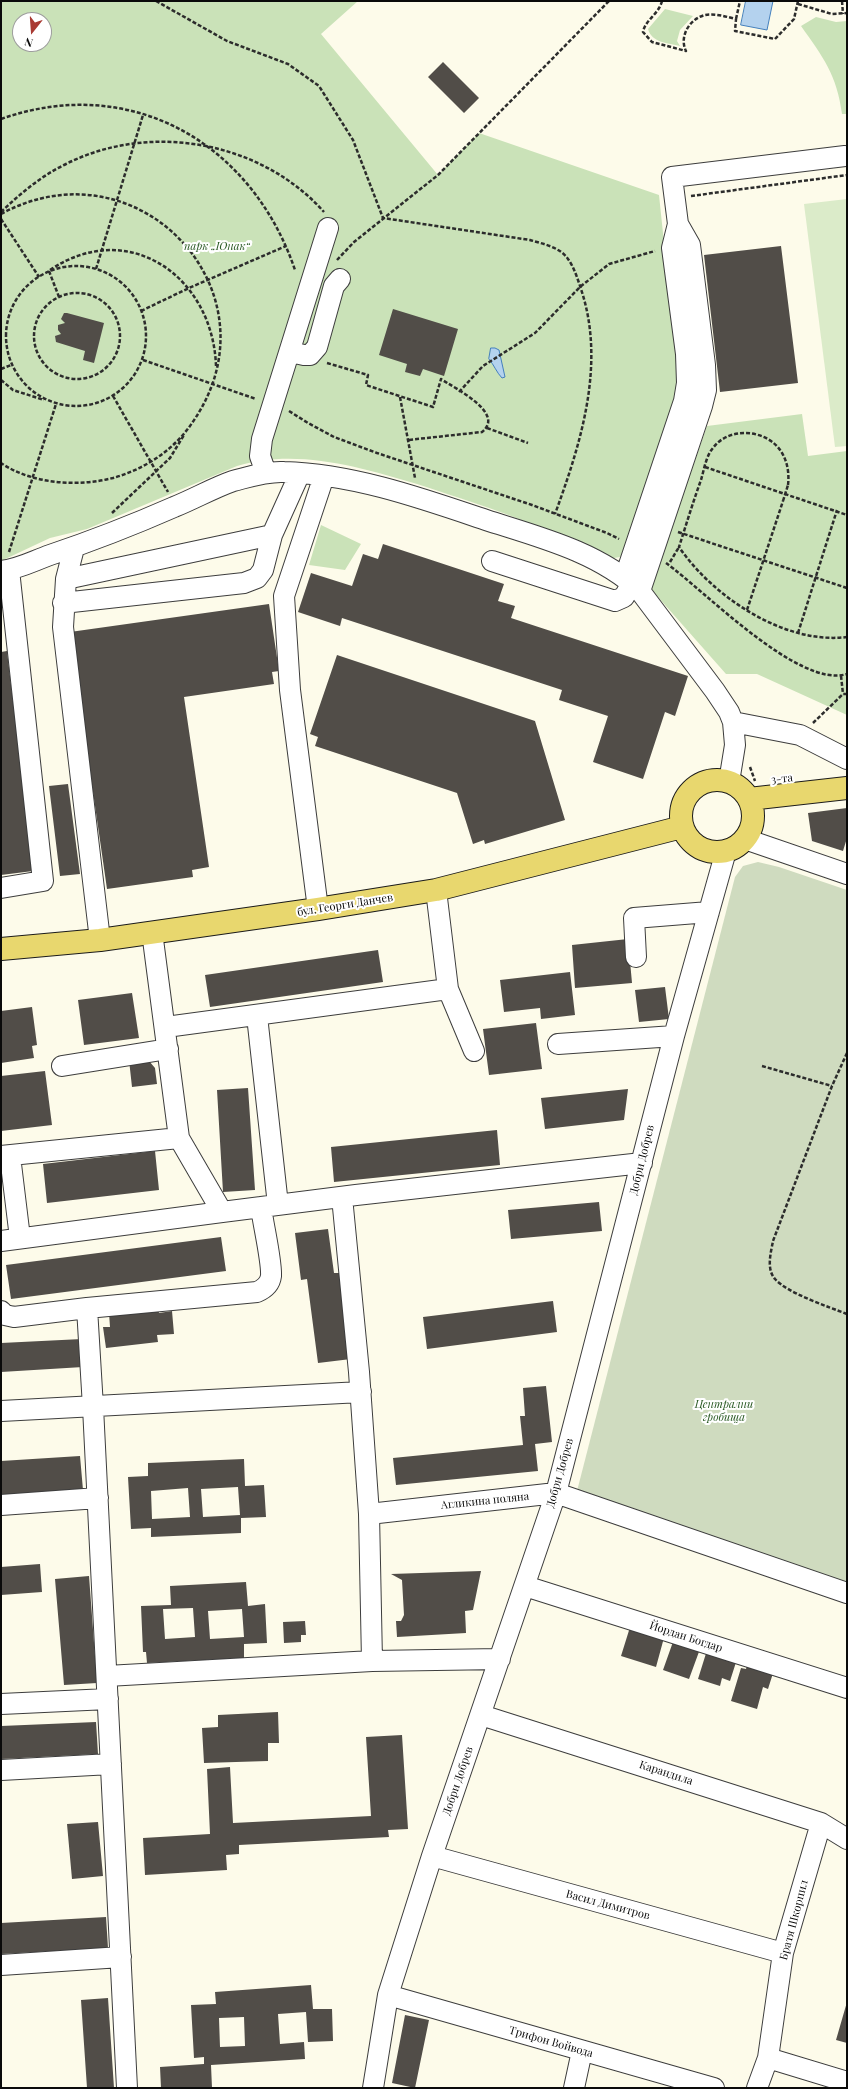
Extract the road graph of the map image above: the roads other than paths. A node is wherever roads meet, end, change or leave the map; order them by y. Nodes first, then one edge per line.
1 (846, 166) edge
2 (328, 223) road end
3 (678, 224) junction
4 (338, 271) road end
5 (297, 353) junction
6 (266, 473) junction
7 (300, 473) junction
8 (324, 476) junction
9 (272, 535) junction
10 (74, 548) junction
11 (492, 561) dead end
12 (5, 571) edge
13 (66, 579) junction
14 (632, 584) junction
15 (63, 603) junction
16 (733, 722) junction
17 (847, 759) edge
18 (729, 782) junction
19 (847, 788) edge
20 (753, 792) junction
21 (682, 827) junction
22 (745, 839) junction
23 (726, 851) junction
24 (847, 874) edge
25 (1, 888) edge
26 (436, 890) junction
27 (318, 910) junction
28 (709, 912) junction
29 (152, 932) junction
30 (100, 940) junction
31 (1, 949) edge
32 (636, 957) dead end
33 (448, 989) junction
34 (257, 1016) junction
35 (166, 1027) junction
36 (674, 1036) junction
37 (558, 1044) dead end
38 (168, 1049) junction
39 (474, 1051) dead end
40 (62, 1066) dead end
41 (179, 1138) junction
42 (5, 1156) edge
43 (642, 1163) junction
44 (342, 1197) junction
45 (270, 1206) junction
46 (222, 1212) junction
47 (11, 1239) edge
48 (87, 1308) junction
49 (1, 1311) edge
50 (361, 1392) junction
51 (93, 1407) junction
52 (1, 1411) edge
53 (556, 1493) junction
54 (98, 1498) junction
55 (1, 1505) edge
56 (369, 1514) junction
57 (525, 1586) junction
58 (847, 1593) edge
59 (500, 1659) junction
60 (372, 1661) junction
61 (107, 1676) junction
62 (847, 1688) edge
63 (108, 1699) junction
64 (1, 1704) edge
65 (481, 1715) junction
66 (111, 1764) junction
67 (1, 1770) edge
68 (821, 1823) junction
69 (847, 1839) edge
70 (432, 1856) junction
71 (783, 1953) junction
72 (121, 1957) junction
73 (1, 1965) edge
74 (388, 1995) junction
75 (582, 2051) junction
76 (768, 2058) junction
77 (847, 2082) edge
78 (127, 2088) edge
79 (373, 2088) edge
80 (574, 2088) edge
81 (714, 2088) edge
82 (757, 2088) edge

1 - 3 street
2 - 5 street
3 - 14 street
3 - 14 street
4 - 5 street
5 - 6 street
6 - 7 street
6 - 10 street
7 - 8 street
7 - 9 street
8 - 14 street
8 - 27 street
9 - 13 street
9 - 15 street
10 - 12 street
10 - 13 street
11 - 14 street
12 - 25 street
13 - 15 street
14 - 16 street
15 - 30 street
16 - 17 street
16 - 18 street
18 - 20 main road
18 - 21 main road
19 - 20 main road
20 - 22 main road
21 - 23 main road
21 - 26 main road, бул. Георги Данчев
22 - 23 main road
22 - 24 street
23 - 28 street, Добри Добрев
26 - 27 main road, бул. Георги Данчев
26 - 33 street
27 - 29 main road, бул. Георги Данчев
28 - 32 street
28 - 36 street, Добри Добрев
29 - 30 main road, бул. Георги Данчев
29 - 35 street
30 - 31 main road, бул. Георги Данчев
33 - 34 street
33 - 39 street
34 - 35 street
34 - 45 street
35 - 38 street
36 - 37 street
36 - 43 street, Добри Добрев
38 - 40 street
38 - 41 street
41 - 42 street
41 - 46 street
42 - 47 street
43 - 44 street
43 - 53 street, Добри Добрев
44 - 45 street
44 - 50 street
45 - 46 street
45 - 48 street
46 - 47 street
48 - 49 street
48 - 51 street
50 - 51 street
50 - 56 street
51 - 52 street
51 - 54 street
53 - 56 street, Агликина поляна
53 - 57 street, Добри Добрев
53 - 58 street, Агликина поляна
54 - 55 street
54 - 61 street
56 - 60 street
57 - 59 street, Добри Добрев
57 - 62 street, Йордан Богдар
59 - 60 street
59 - 65 street, Добри Добрев
60 - 61 street
61 - 63 street
63 - 64 street
63 - 66 street
65 - 68 street, Карандила
65 - 70 street, Добри Добрев
66 - 67 street
66 - 72 street
68 - 69 street, Карандила
68 - 71 street, Братя Шкорпил
70 - 71 street, Васил Димитров
70 - 74 street, Добри Добрев
71 - 76 street, Братя Шкорпил
72 - 73 street
72 - 78 street
74 - 75 street, Трифон Войвода
74 - 79 street, Добри Добрев
75 - 80 street
75 - 81 street, Трифон Войвода
76 - 77 street
76 - 82 street, Братя Шкорпил

